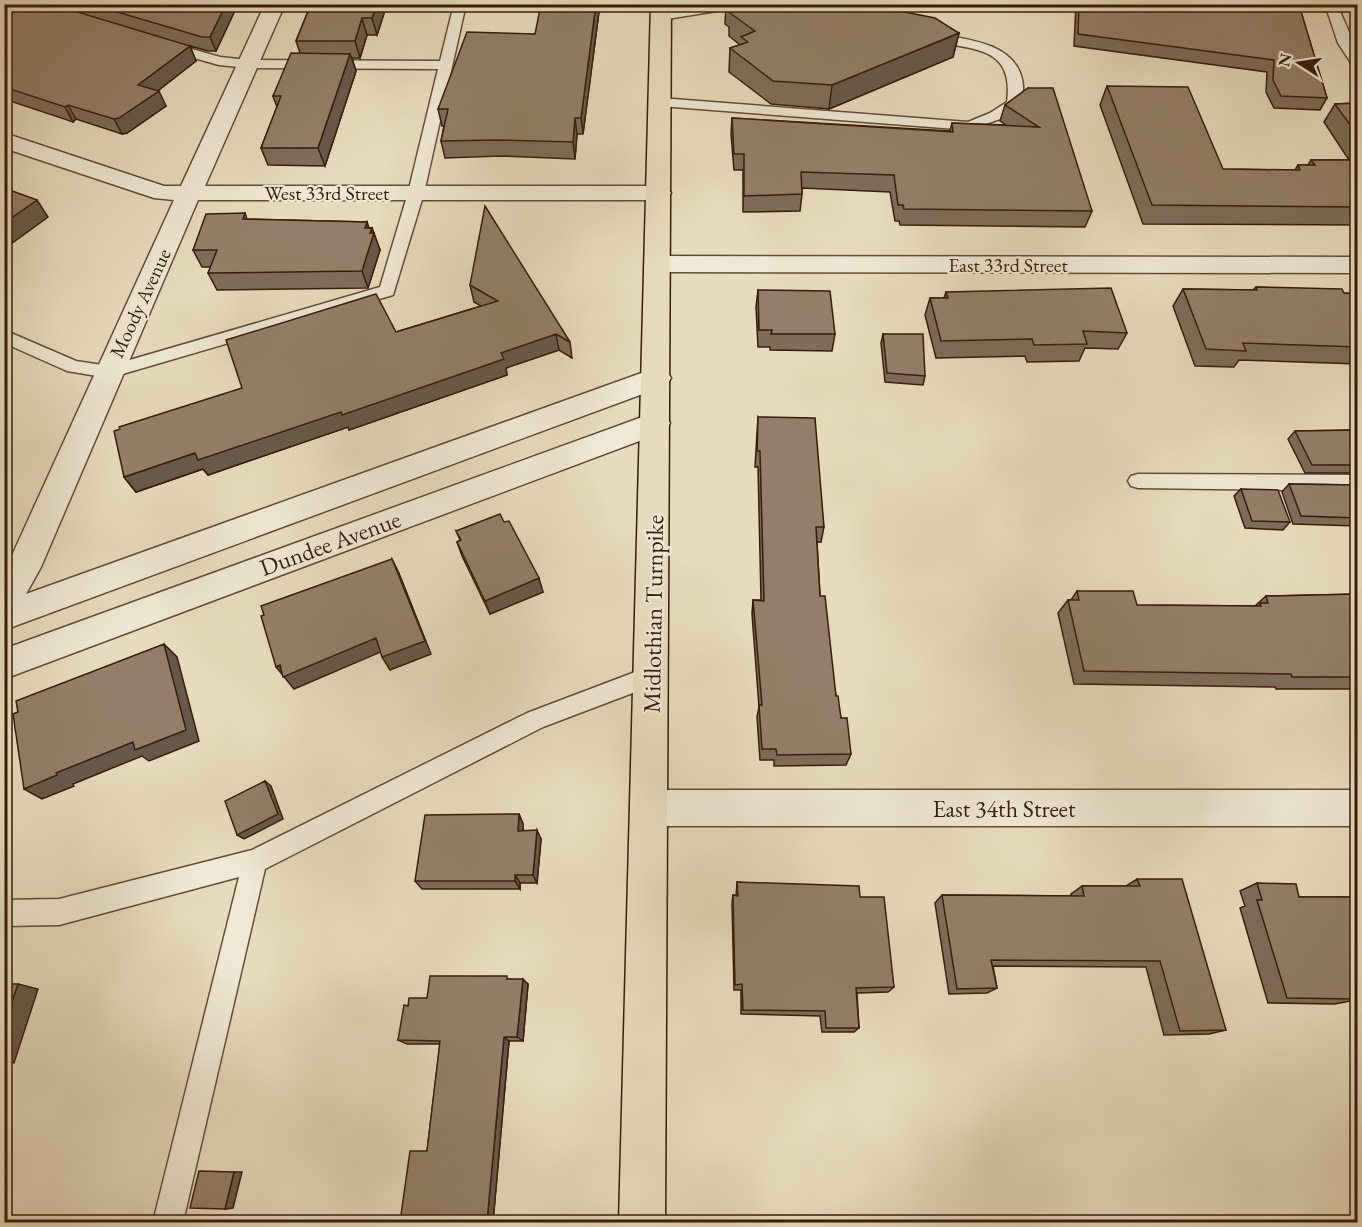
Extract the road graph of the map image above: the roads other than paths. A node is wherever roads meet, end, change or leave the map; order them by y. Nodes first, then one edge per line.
1 (275, 4) edge
2 (460, 4) edge
3 (735, 4) edge
4 (1331, 4) edge
5 (661, 10) edge
6 (917, 34) edge
7 (153, 42) edge
8 (1358, 63) edge
9 (248, 64) junction
10 (444, 65) junction
11 (660, 102) junction
12 (4, 140) edge
13 (190, 193) junction
14 (416, 193) junction
15 (659, 193) junction
16 (658, 264) junction
17 (1356, 269) edge
18 (4, 336) edge
19 (109, 372) junction
20 (657, 378) junction
21 (656, 423) junction
22 (1138, 481) dead end
23 (1358, 483) edge
24 (4, 602) edge
25 (4, 616) edge
26 (4, 664) edge
27 (651, 676) junction
28 (650, 808) junction
29 (1358, 808) edge
30 (255, 861) junction
31 (4, 913) edge
32 (168, 1222) edge
33 (642, 1222) edge

1 - 9 street, Moody Avenue
2 - 10 lane
3 - 5 lane
4 - 8 lane
5 - 11 main road, Midlothian Turnpike
6 - 11 lane
7 - 9 lane
9 - 10 lane
9 - 13 street, Moody Avenue
10 - 14 lane
11 - 15 main road, Midlothian Turnpike
12 - 13 street, West 33rd Street
13 - 14 street, West 33rd Street
13 - 19 street, Moody Avenue
14 - 15 street, West 33rd Street
14 - 19 lane
15 - 16 main road, Midlothian Turnpike
16 - 17 street, East 33rd Street
16 - 20 main road, Midlothian Turnpike
18 - 19 lane
19 - 24 street, Moody Avenue
20 - 21 main road, Midlothian Turnpike
20 - 25 street, Dundee Avenue
21 - 26 street, Dundee Avenue
21 - 27 main road, Midlothian Turnpike
22 - 23 lane
27 - 28 main road, Midlothian Turnpike
27 - 30 lane
28 - 29 street, East 34th Street
28 - 33 main road, Midlothian Turnpike
30 - 31 lane
30 - 32 lane

